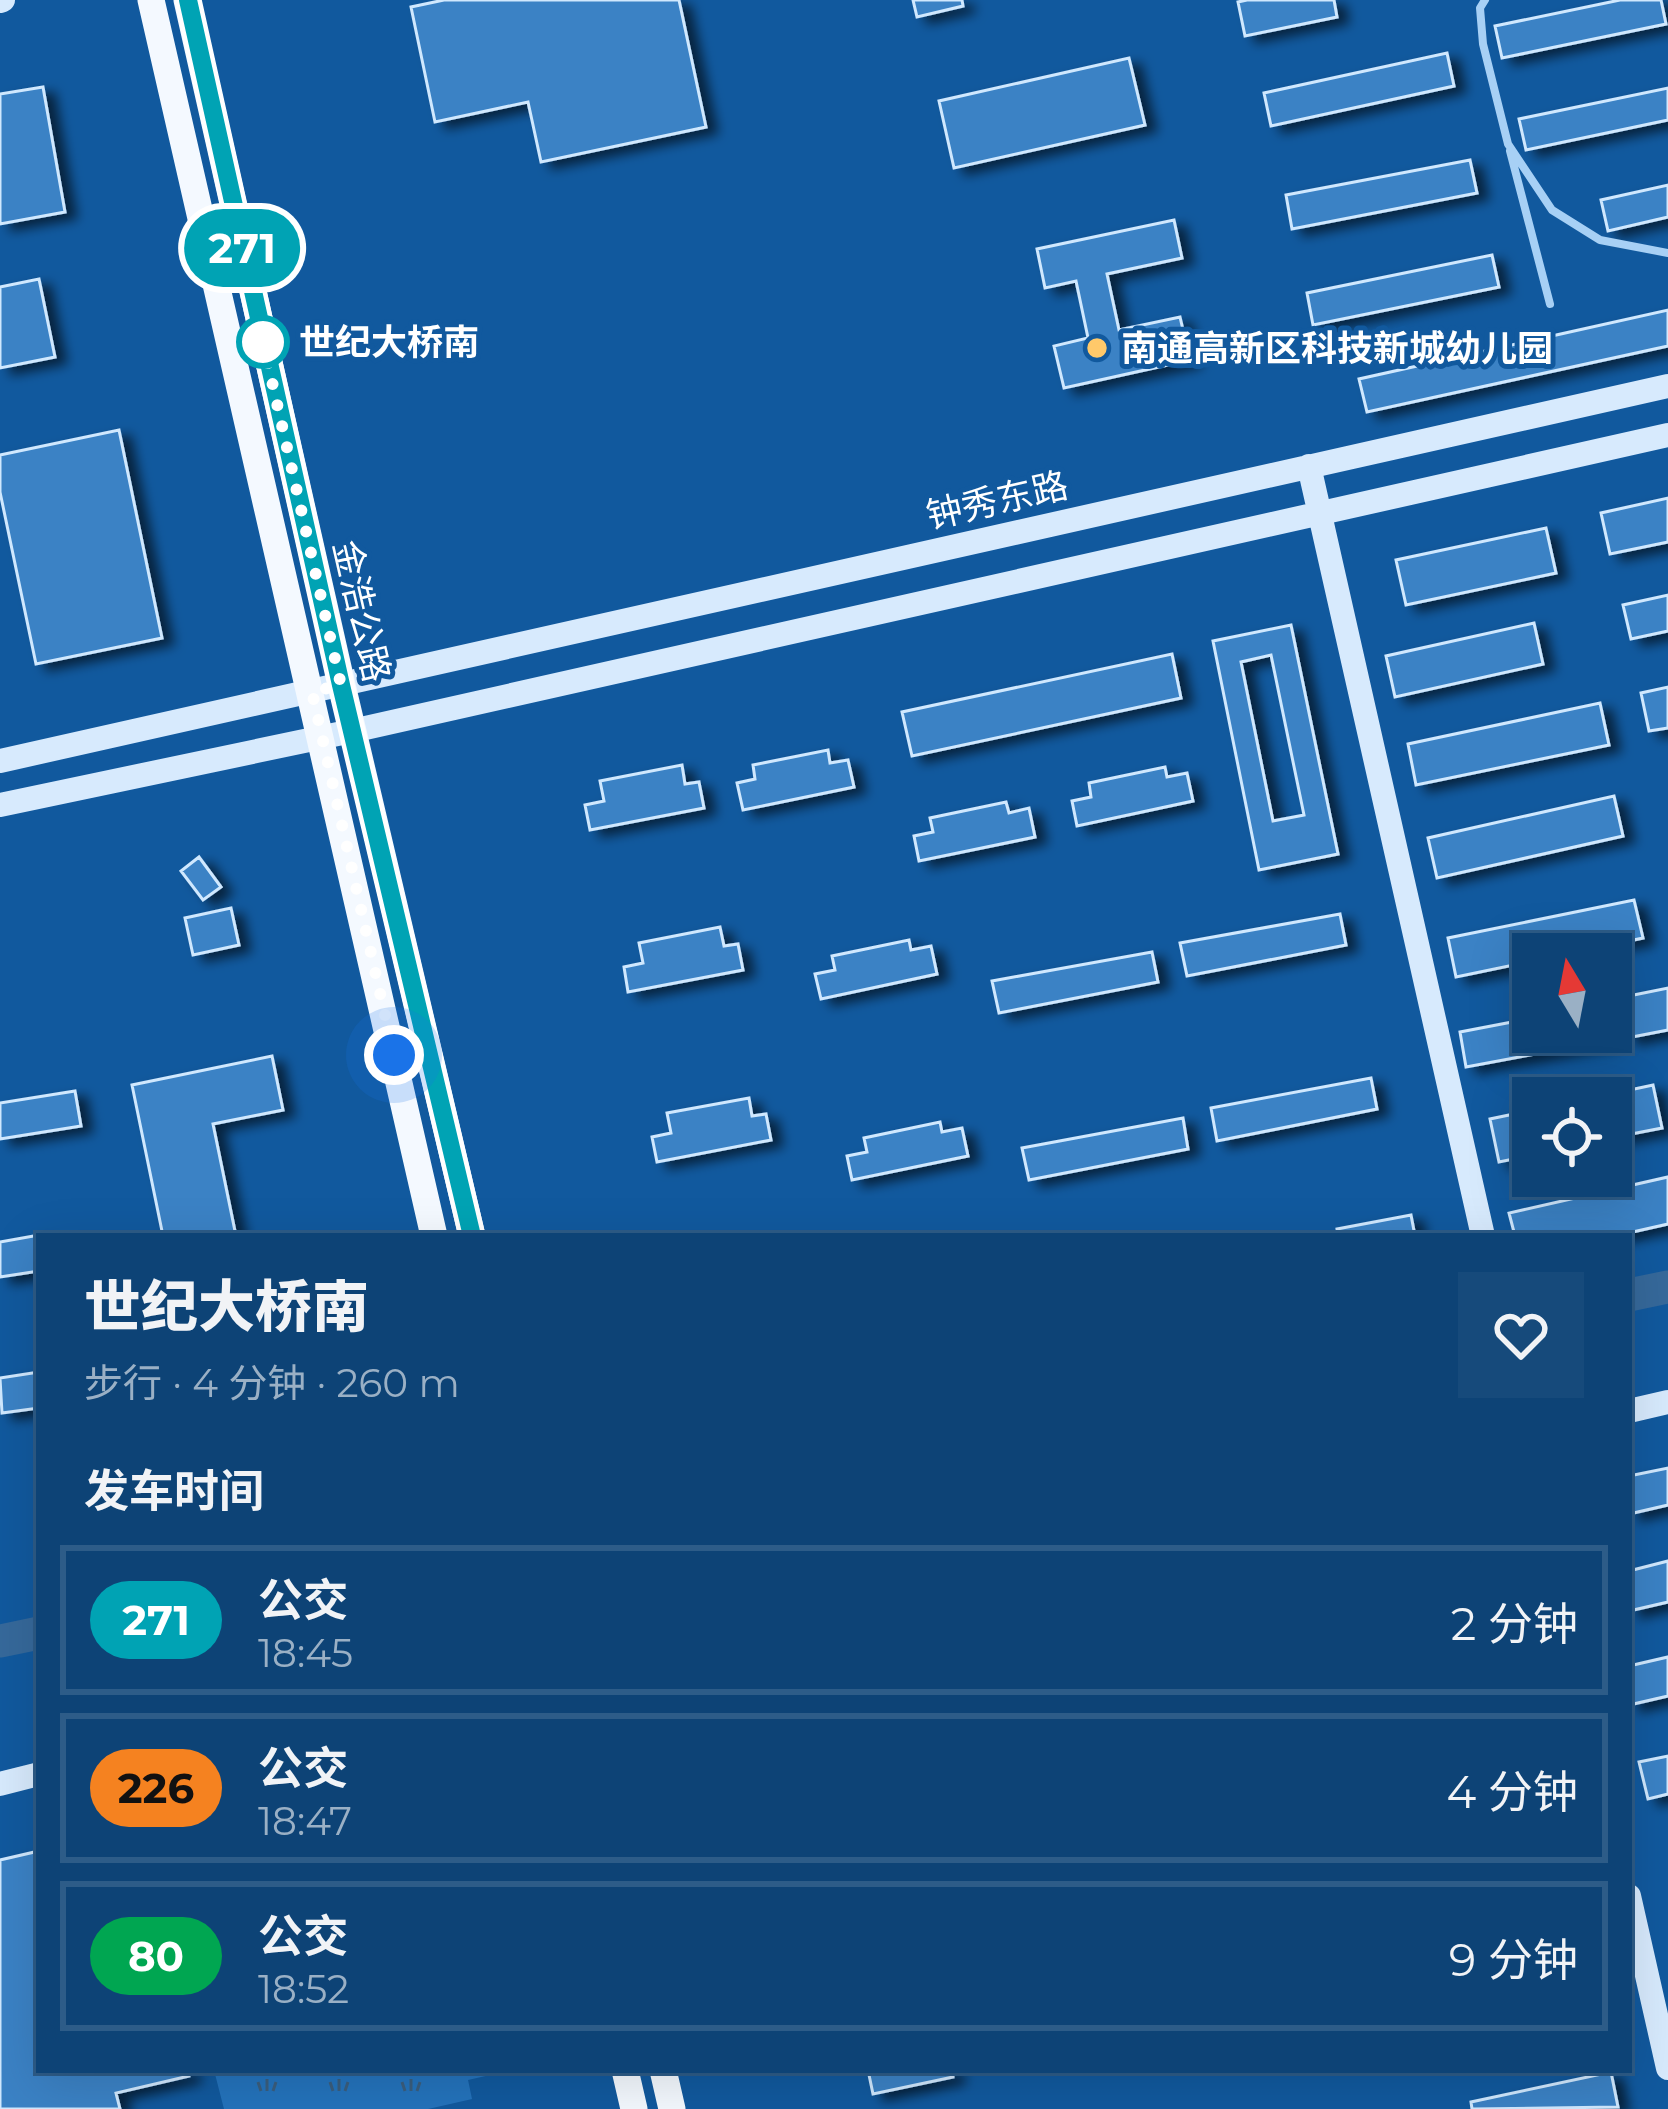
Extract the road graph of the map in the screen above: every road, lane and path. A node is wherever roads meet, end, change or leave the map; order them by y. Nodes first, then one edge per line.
1 (151, 0) edge
2 (188, 0) edge
3 (1485, 0) edge
4 (1508, 143) junction
5 (1668, 254) edge
6 (1550, 304) dead end
7 (1668, 386) edge
8 (1668, 435) edge
9 (1309, 466) junction
10 (1320, 515) junction
11 (341, 685) junction
12 (312, 692) junction
13 (352, 731) junction
14 (323, 738) junction
15 (0, 761) edge
16 (0, 805) edge
17 (433, 1233) edge
18 (471, 1233) edge
19 (1482, 1233) edge
20 (1668, 1402) edge
21 (1632, 1410) edge
22 (36, 1775) edge
23 (0, 1784) edge
24 (1632, 1909) edge
25 (1668, 2068) edge
26 (626, 2073) edge
27 (664, 2073) edge
28 (634, 2109) edge
29 (672, 2109) edge

1 - 12 main road
2 - 11 main road, 金浩公路
3 - 4 lane
4 - 5 lane
4 - 6 lane
7 - 9 main road, 钟秀东路
8 - 10 main road
9 - 10 main road
9 - 11 main road, 钟秀东路
10 - 13 main road
10 - 19 main road
11 - 12 main road, 钟秀东路
11 - 13 main road, 金浩公路
12 - 14 main road
12 - 15 main road
13 - 14 main road
13 - 18 main road, 金浩公路
14 - 16 main road
14 - 17 main road
20 - 21 main road
22 - 23 main road
24 - 25 main road
26 - 28 main road
27 - 29 main road

